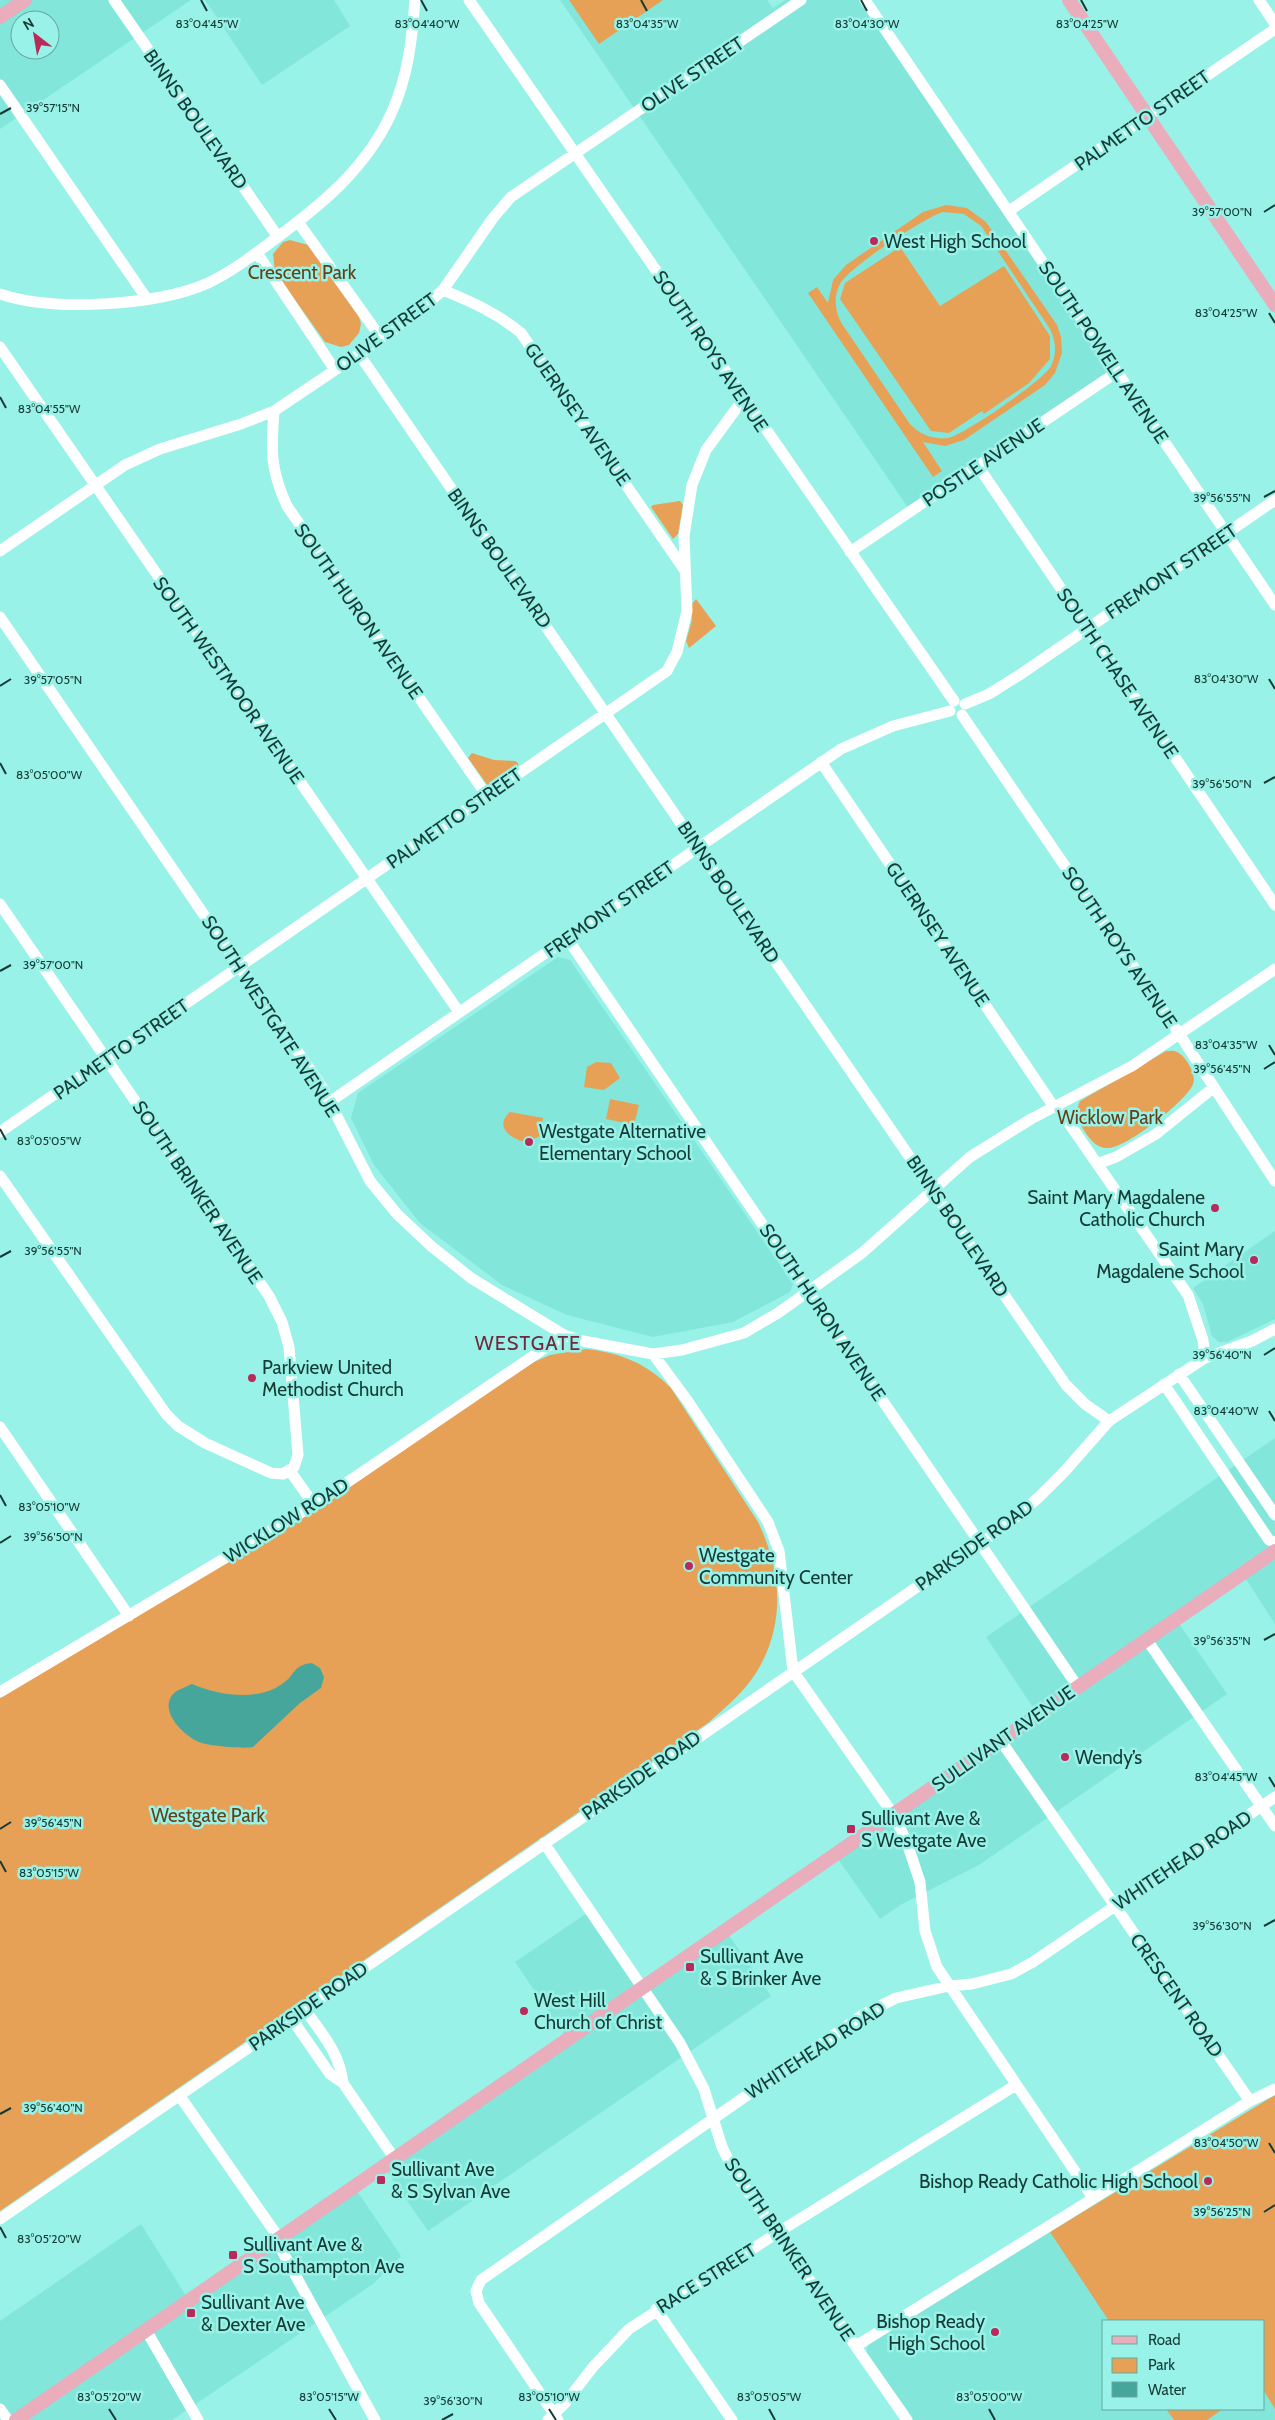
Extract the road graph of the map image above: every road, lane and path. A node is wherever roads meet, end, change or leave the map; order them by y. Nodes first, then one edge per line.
1 (25, 0) edge
2 (114, 0) edge
3 (415, 0) edge
4 (469, 0) edge
5 (801, 0) edge
6 (865, 0) edge
7 (1069, 0) edge
8 (1259, 0) edge
9 (0, 17) edge
10 (1275, 24) edge
11 (1275, 29) edge
12 (0, 85) edge
13 (1148, 116) junction
14 (575, 154) junction
15 (1009, 212) junction
16 (298, 222) junction
17 (278, 237) junction
18 (257, 253) junction
19 (443, 290) junction
20 (0, 294) edge
21 (146, 299) junction
22 (1275, 304) edge
23 (382, 338) junction
24 (0, 346) edge
25 (359, 354) junction
26 (335, 370) junction
27 (1117, 372) junction
28 (744, 398) junction
29 (274, 411) junction
30 (978, 466) junction
31 (95, 484) junction
32 (1275, 500) edge
33 (1227, 533) junction
34 (0, 550) edge
35 (850, 552) junction
36 (685, 570) junction
37 (1275, 604) edge
38 (0, 617) edge
39 (1088, 628) junction
40 (958, 708) junction
41 (607, 713) junction
42 (821, 762) junction
43 (487, 796) junction
44 (699, 847) junction
45 (367, 878) junction
46 (0, 904) edge
47 (1275, 905) edge
48 (567, 938) junction
49 (240, 966) junction
50 (1275, 969) edge
51 (459, 1012) junction
52 (1179, 1035) junction
53 (106, 1059) junction
54 (1213, 1088) junction
55 (331, 1101) junction
56 (1056, 1106) junction
57 (0, 1132) edge
58 (1097, 1164) junction
59 (0, 1176) edge
60 (1275, 1181) edge
61 (932, 1189) junction
62 (809, 1292) junction
63 (1275, 1329) edge
64 (564, 1335) junction
65 (653, 1354) junction
66 (1205, 1358) junction
67 (1179, 1374) junction
68 (1164, 1384) junction
69 (1109, 1421) junction
70 (0, 1426) edge
71 (290, 1471) junction
72 (314, 1505) junction
73 (1275, 1515) edge
74 (980, 1542) junction
75 (1275, 1542) edge
76 (1275, 1551) edge
77 (129, 1616) junction
78 (1147, 1640) junction
79 (793, 1671) junction
80 (2, 1686) edge
81 (1078, 1687) junction
82 (1001, 1741) junction
83 (1275, 1797) edge
84 (1261, 1806) junction
85 (893, 1814) junction
86 (1275, 1826) edge
87 (544, 1843) junction
88 (1115, 1906) junction
89 (949, 1986) junction
90 (642, 1987) junction
91 (298, 2012) junction
92 (343, 2083) junction
93 (1016, 2085) junction
94 (1275, 2090) edge
95 (179, 2096) junction
96 (1250, 2101) junction
97 (713, 2118) junction
98 (394, 2158) junction
99 (1094, 2198) junction
100 (0, 2219) edge
101 (777, 2233) junction
102 (277, 2239) junction
103 (656, 2309) junction
104 (146, 2330) junction
105 (856, 2346) junction
106 (0, 2409) edge
107 (553, 2418) edge
108 (8, 2420) edge
109 (16, 2420) edge
110 (198, 2420) edge
111 (375, 2420) edge
112 (732, 2420) edge
113 (907, 2420) edge

1 - 9 main road
2 - 17 street, BINNS BOULEVARD
3 - 16 street
4 - 14 street, SOUTH ROYS AVENUE
5 - 14 street, OLIVE STREET
6 - 15 street, SOUTH POWELL AVENUE
7 - 13 main road
8 - 10 street
11 - 13 street, PALMETTO STREET
12 - 21 street
13 - 15 street, PALMETTO STREET
13 - 22 main road
14 - 19 street, OLIVE STREET
14 - 28 street, SOUTH ROYS AVENUE
15 - 27 street, SOUTH POWELL AVENUE
16 - 17 street
16 - 23 street
17 - 18 street
18 - 21 street
18 - 26 street
19 - 23 street, OLIVE STREET
19 - 36 street, GUERNSEY AVENUE
20 - 21 street
23 - 25 street, OLIVE STREET
24 - 31 street, SOUTH WESTMOOR AVENUE
25 - 26 street, OLIVE STREET
25 - 41 street, BINNS BOULEVARD
26 - 29 street, OLIVE STREET
27 - 30 street, POSTLE AVENUE
27 - 33 street, SOUTH POWELL AVENUE
28 - 35 street, SOUTH ROYS AVENUE
28 - 36 street, PALMETTO STREET
29 - 31 street, OLIVE STREET
29 - 43 street, SOUTH HURON AVENUE
30 - 35 street, POSTLE AVENUE
30 - 39 street, SOUTH CHASE AVENUE
31 - 34 street, OLIVE STREET
31 - 45 street, SOUTH WESTMOOR AVENUE
32 - 33 street, FREMONT STREET
33 - 37 street, SOUTH POWELL AVENUE
33 - 39 street, FREMONT STREET
35 - 40 street, SOUTH ROYS AVENUE
36 - 41 street, PALMETTO STREET
38 - 49 street, SOUTH WESTGATE AVENUE
39 - 40 street, FREMONT STREET
39 - 47 street, SOUTH CHASE AVENUE
40 - 42 street, FREMONT STREET
40 - 52 street, SOUTH ROYS AVENUE
41 - 43 street, PALMETTO STREET
41 - 44 street, BINNS BOULEVARD
42 - 44 street, FREMONT STREET
42 - 56 street, GUERNSEY AVENUE
43 - 45 street, PALMETTO STREET
44 - 48 street, FREMONT STREET
44 - 61 street, BINNS BOULEVARD
45 - 49 street, PALMETTO STREET
45 - 51 street, SOUTH WESTMOOR AVENUE
46 - 53 street, SOUTH BRINKER AVENUE
48 - 51 street, FREMONT STREET
48 - 62 street, SOUTH HURON AVENUE
49 - 53 street, PALMETTO STREET
49 - 55 street, SOUTH WESTGATE AVENUE
50 - 52 street
51 - 55 street, FREMONT STREET
52 - 54 street, SOUTH ROYS AVENUE
52 - 56 street
53 - 57 street, PALMETTO STREET
53 - 71 street, SOUTH BRINKER AVENUE
54 - 58 street
54 - 60 street, SOUTH ROYS AVENUE
55 - 64 street, SOUTH WESTGATE AVENUE
56 - 58 street, GUERNSEY AVENUE
56 - 61 street
58 - 66 street, GUERNSEY AVENUE
59 - 71 street
61 - 62 street
61 - 69 street, BINNS BOULEVARD
62 - 65 street
62 - 74 street, SOUTH HURON AVENUE
63 - 66 street, PARKSIDE ROAD
64 - 65 street, SOUTH WESTGATE AVENUE
64 - 72 street, WICKLOW ROAD
65 - 79 street
66 - 67 street, PARKSIDE ROAD
67 - 68 street, PARKSIDE ROAD
67 - 73 street
68 - 69 street, PARKSIDE ROAD
68 - 75 street
69 - 74 street, PARKSIDE ROAD
70 - 77 street
71 - 72 street
72 - 77 street, WICKLOW ROAD
74 - 79 street, PARKSIDE ROAD
74 - 81 street, SOUTH HURON AVENUE
76 - 78 main road, SULLIVANT AVENUE
77 - 80 street, WICKLOW ROAD
78 - 81 main road, SULLIVANT AVENUE
78 - 84 street
79 - 85 street
79 - 87 street, PARKSIDE ROAD
81 - 82 main road, SULLIVANT AVENUE
82 - 85 main road, SULLIVANT AVENUE
82 - 88 street, CRESCENT ROAD
83 - 84 street, WHITEHEAD ROAD
84 - 86 street
84 - 88 street, WHITEHEAD ROAD
85 - 89 street
85 - 90 main road, SULLIVANT AVENUE
87 - 90 street, SOUTH BRINKER AVENUE
87 - 91 street, PARKSIDE ROAD
88 - 89 street, WHITEHEAD ROAD
88 - 96 street, CRESCENT ROAD
89 - 93 street
89 - 97 street, WHITEHEAD ROAD
90 - 97 street, SOUTH BRINKER AVENUE
90 - 98 main road, SULLIVANT AVENUE
91 - 92 street
91 - 92 street
91 - 95 street, PARKSIDE ROAD
92 - 98 street
93 - 99 street
93 - 101 street, RACE STREET
94 - 96 street
95 - 100 street, PARKSIDE ROAD
95 - 102 street
96 - 99 street
97 - 101 street, SOUTH BRINKER AVENUE
97 - 107 street, WHITEHEAD ROAD
98 - 102 main road, SULLIVANT AVENUE
99 - 105 street
101 - 103 street, RACE STREET
101 - 105 street, SOUTH BRINKER AVENUE
102 - 104 main road, SULLIVANT AVENUE
102 - 111 street
103 - 107 street, RACE STREET
103 - 112 street
104 - 109 main road, SULLIVANT AVENUE
104 - 110 street
105 - 113 street, SOUTH BRINKER AVENUE
106 - 108 street

